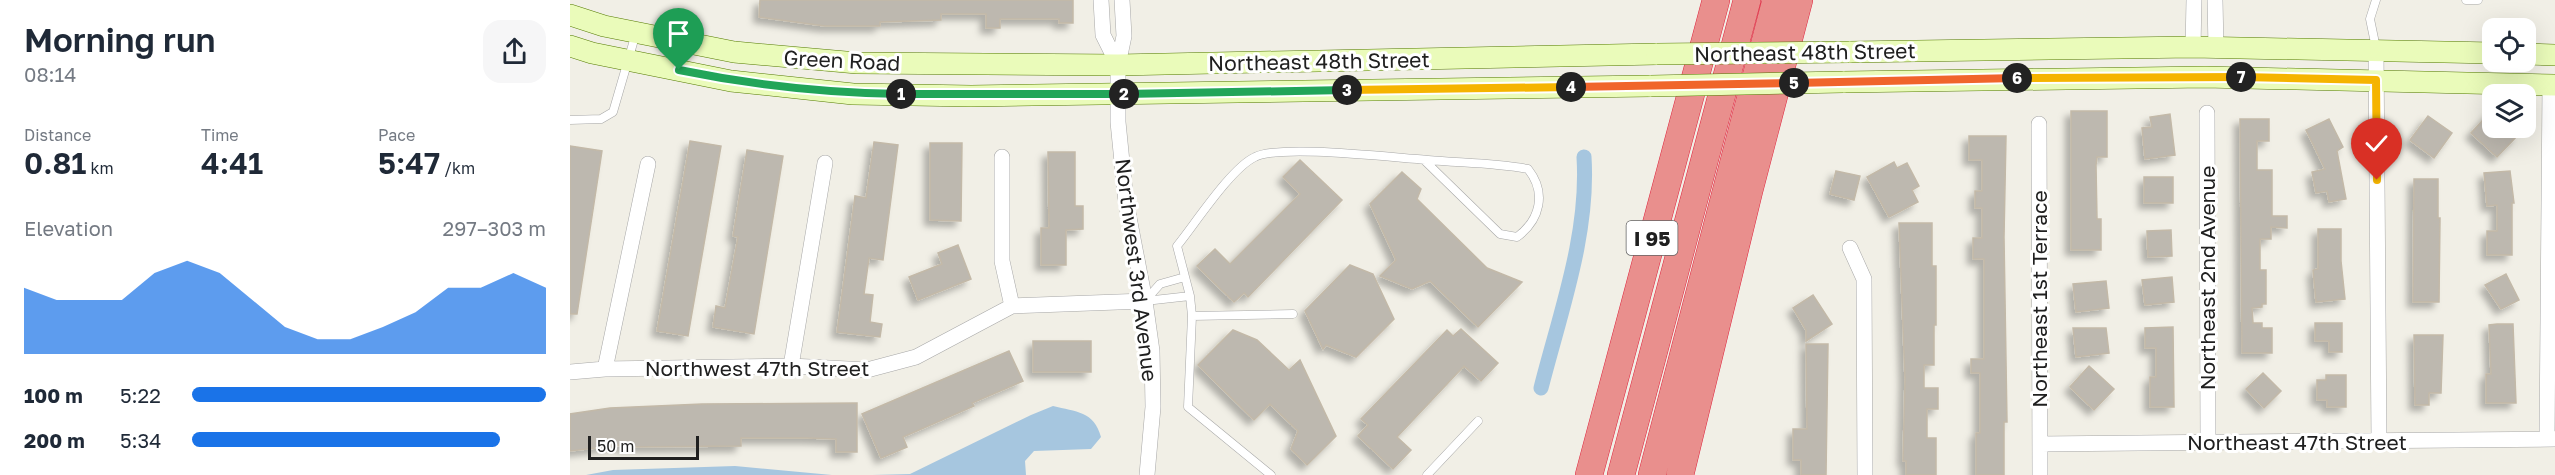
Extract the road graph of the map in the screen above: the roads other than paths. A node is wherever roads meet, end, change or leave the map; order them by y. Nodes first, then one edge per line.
1 (1101, 0) edge
2 (1122, 0) edge
3 (1716, 0) edge
4 (1747, 0) edge
5 (1776, 0) edge
6 (1799, 0) edge
7 (2194, 0) edge
8 (2215, 0) edge
9 (2376, 0) edge
10 (2466, 0) edge
11 (2478, 0) edge
12 (570, 15) edge
13 (636, 32) junction
14 (570, 46) edge
15 (2193, 47) junction
16 (2216, 48) junction
17 (2376, 50) junction
18 (2482, 53) edge
19 (2536, 54) edge
20 (2555, 55) edge
21 (627, 60) junction
22 (1118, 65) junction
23 (2376, 80) junction
24 (2553, 85) edge
25 (1118, 94) junction
26 (2207, 113) dead end
27 (570, 120) edge
28 (2039, 123) dead end
29 (1002, 157) dead end
30 (1424, 160) junction
31 (825, 163) dead end
32 (648, 164) dead end
33 (1850, 248) dead end
34 (1185, 277) junction
35 (1190, 296) junction
36 (1145, 301) junction
37 (1012, 306) junction
38 (1293, 314) dead end
39 (1192, 316) junction
40 (792, 366) junction
41 (605, 369) junction
42 (570, 372) edge
43 (1478, 422) dead end
44 (2551, 439) edge
45 (2379, 441) junction
46 (2208, 442) junction
47 (2040, 444) junction
48 (1147, 475) edge
49 (1271, 475) edge
50 (1428, 475) edge
51 (1589, 475) edge
52 (1621, 475) edge
53 (1652, 475) edge
54 (1680, 475) edge
55 (1865, 475) edge
56 (2040, 475) edge

1 - 22 street
2 - 22 street, Northwest 3rd Avenue
3 - 51 highway, I 95
4 - 52 highway
5 - 53 highway
6 - 54 highway
7 - 15 street
8 - 16 street
9 - 17 lane
10 - 11 lane
12 - 13 main road, Green Road
13 - 21 lane
13 - 22 main road, Green Road
14 - 21 main road, Green Road
15 - 16 main road, Northeast 48th Street
15 - 22 main road, Northeast 48th Street, bridge
16 - 17 main road, Northeast 48th Street
17 - 18 main road, Northeast 48th Street
17 - 23 street
19 - 20 main road
21 - 25 main road, Green Road
21 - 27 lane
22 - 25 street, Northwest 3rd Avenue
23 - 24 main road, Northeast 48th Street
23 - 25 main road, Northeast 48th Street, bridge
23 - 45 street
24 - 44 street
25 - 36 street, Northwest 3rd Avenue
26 - 46 street, Northeast 2nd Avenue
28 - 47 street, Northeast 1st Terrace
29 - 37 street
30 - 30 lane
30 - 34 lane
31 - 40 street
32 - 41 street
33 - 55 street
34 - 35 lane
34 - 36 lane
35 - 36 lane
35 - 39 lane
36 - 37 street, Northwest 47th Street
36 - 48 street, Northwest 3rd Avenue
37 - 40 street, Northwest 47th Street
38 - 39 lane
39 - 49 lane
40 - 41 street, Northwest 47th Street
41 - 42 street, Northwest 47th Street
43 - 50 lane
44 - 45 street, Northeast 47th Street
45 - 46 street, Northeast 47th Street
46 - 47 street, Northeast 47th Street
47 - 56 street, Northeast 1st Terrace

